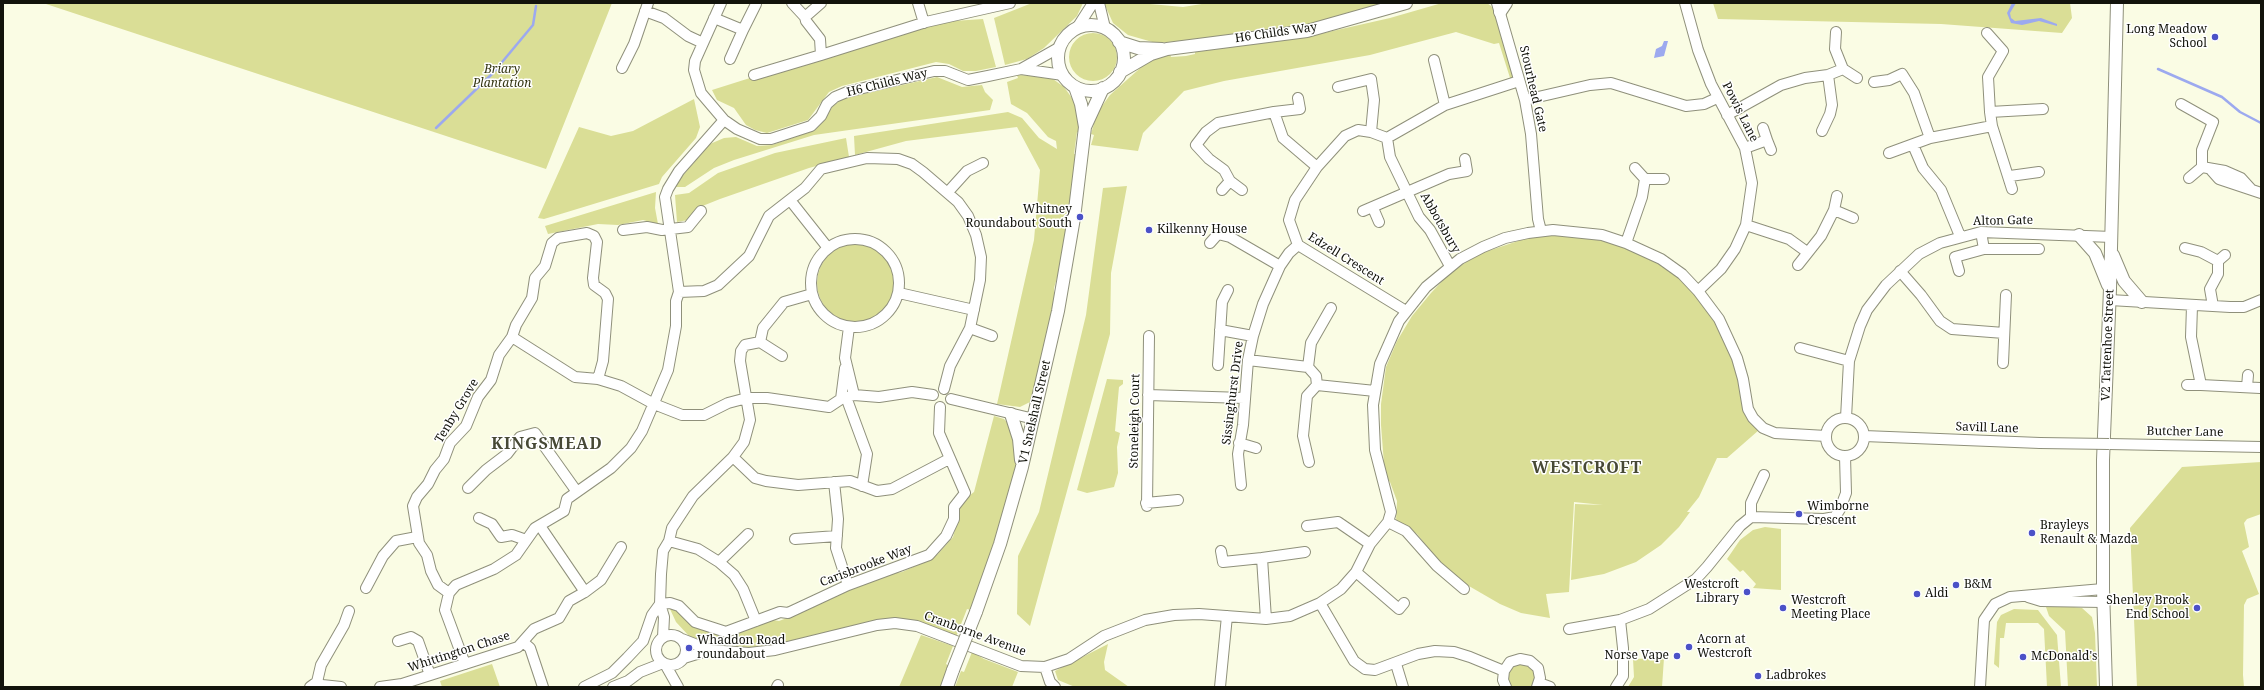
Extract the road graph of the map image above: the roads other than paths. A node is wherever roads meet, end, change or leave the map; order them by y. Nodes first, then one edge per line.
1 (721, 3) edge
2 (792, 3) edge
3 (821, 3) edge
4 (918, 3) edge
5 (1010, 3) edge
6 (1093, 3) edge
7 (1099, 3) edge
8 (1406, 3) edge
9 (1685, 3) edge
10 (2117, 3) edge
11 (756, 4) dead end
12 (1501, 6) edge
13 (647, 7) edge
14 (805, 17) junction
15 (714, 18) junction
16 (924, 23) junction
17 (1077, 28) junction
18 (1104, 28) junction
19 (743, 30) junction
20 (1836, 32) dead end
21 (1987, 33) dead end
22 (1120, 42) junction
23 (703, 43) junction
24 (1060, 47) junction
25 (1167, 49) junction
26 (821, 55) junction
27 (730, 59) dead end
28 (1434, 60) dead end
29 (622, 68) dead end
30 (1844, 69) junction
31 (1018, 70) junction
32 (1120, 72) junction
33 (1063, 75) junction
34 (1828, 75) junction
35 (754, 76) dead end
36 (1857, 78) dead end
37 (1519, 81) junction
38 (1874, 82) dead end
39 (1076, 87) junction
40 (1338, 87) dead end
41 (1103, 88) junction
42 (1298, 98) dead end
43 (1717, 98) junction
44 (1525, 100) junction
45 (2181, 104) dead end
46 (1445, 105) junction
47 (2043, 109) dead end
48 (1274, 112) junction
49 (1990, 112) junction
50 (1727, 115) junction
51 (724, 120) junction
52 (1992, 126) junction
53 (1085, 127) junction
54 (1763, 128) dead end
55 (1822, 131) dead end
56 (1371, 132) junction
57 (1387, 138) junction
58 (1930, 138) junction
59 (1913, 145) junction
60 (1745, 148) junction
61 (1889, 153) dead end
62 (1465, 159) dead end
63 (985, 163) dead end
64 (1317, 167) junction
65 (1635, 168) dead end
66 (2206, 169) junction
67 (2039, 172) dead end
68 (2010, 176) junction
69 (2189, 178) dead end
70 (1645, 179) junction
71 (1664, 179) dead end
72 (1230, 181) junction
73 (2012, 189) dead end
74 (1222, 190) dead end
75 (1242, 190) dead end
76 (948, 192) junction
77 (1408, 192) junction
78 (2261, 193) edge
79 (1837, 196) dead end
80 (790, 200) junction
81 (1834, 210) junction
82 (701, 211) dead end
83 (1853, 218) dead end
84 (1379, 222) dead end
85 (1746, 224) junction
86 (670, 228) junction
87 (623, 230) dead end
88 (1541, 231) junction
89 (1981, 232) junction
90 (2079, 235) junction
91 (1960, 236) junction
92 (2112, 237) junction
93 (1210, 243) dead end
94 (1626, 243) junction
95 (1298, 246) junction
96 (828, 248) junction
97 (2186, 248) dead end
98 (1984, 249) junction
99 (2038, 249) dead end
100 (2112, 250) junction
101 (1807, 252) junction
102 (1798, 265) dead end
103 (1280, 266) junction
104 (1450, 266) junction
105 (1900, 270) junction
106 (1959, 271) dead end
107 (1228, 290) dead end
108 (1698, 291) junction
109 (679, 292) junction
110 (899, 293) junction
111 (812, 294) junction
112 (2110, 294) junction
113 (2006, 295) dead end
114 (2142, 302) junction
115 (2260, 304) edge
116 (2192, 306) junction
117 (2213, 306) junction
118 (1331, 308) dead end
119 (974, 310) junction
120 (1406, 311) junction
121 (849, 327) junction
122 (970, 328) junction
123 (1220, 330) junction
124 (2004, 333) junction
125 (992, 336) dead end
126 (1149, 336) dead end
127 (1253, 336) junction
128 (512, 337) junction
129 (760, 342) junction
130 (1800, 348) dead end
131 (782, 356) dead end
132 (1248, 360) junction
133 (1849, 361) junction
134 (2003, 363) dead end
135 (1218, 364) dead end
136 (1308, 366) junction
137 (2248, 376) dead end
138 (598, 379) junction
139 (2187, 385) dead end
140 (2201, 385) junction
141 (1317, 386) junction
142 (2248, 387) junction
143 (2260, 388) edge
144 (944, 389) junction
145 (1375, 390) junction
146 (933, 395) junction
147 (1148, 395) junction
148 (847, 397) junction
149 (747, 398) junction
150 (1244, 398) junction
151 (951, 399) junction
152 (654, 404) junction
153 (940, 407) junction
154 (1011, 414) junction
155 (1846, 418) junction
156 (1034, 419) junction
157 (1826, 436) junction
158 (1864, 436) junction
159 (1239, 443) junction
160 (2109, 444) joint
161 (2261, 446) edge
162 (1256, 448) dead end
163 (1845, 456) junction
164 (733, 457) junction
165 (949, 459) junction
166 (1309, 462) dead end
167 (1022, 467) junction
168 (1764, 475) dead end
169 (834, 482) junction
170 (1241, 485) dead end
171 (862, 486) junction
172 (468, 488) dead end
173 (577, 492) junction
174 (1178, 500) dead end
175 (1751, 517) junction
176 (479, 518) dead end
177 (1388, 522) junction
178 (540, 526) junction
179 (1307, 526) dead end
180 (748, 534) dead end
181 (837, 536) junction
182 (417, 537) junction
183 (795, 539) dead end
184 (526, 540) junction
185 (669, 541) junction
186 (1370, 544) junction
187 (622, 547) dead end
188 (1221, 551) dead end
189 (1305, 552) dead end
190 (1262, 558) junction
191 (719, 562) junction
192 (1356, 572) junction
193 (848, 585) junction
194 (366, 588) dead end
195 (1464, 589) dead end
196 (2103, 589) junction
197 (585, 592) junction
198 (449, 594) junction
199 (2024, 596) junction
200 (2103, 602) junction
201 (1404, 603) dead end
202 (660, 604) junction
203 (1320, 604) junction
204 (350, 611) dead end
205 (1226, 616) junction
206 (664, 617) junction
207 (1266, 619) junction
208 (1620, 620) junction
209 (756, 621) junction
210 (1569, 629) dead end
211 (664, 637) junction
212 (680, 638) junction
213 (398, 641) dead end
214 (523, 642) junction
215 (710, 650) junction
216 (656, 652) junction
217 (682, 661) junction
218 (465, 664) junction
219 (664, 664) junction
220 (1396, 664) junction
221 (1045, 667) junction
222 (1504, 671) junction
223 (640, 672) junction
224 (430, 675) junction
225 (314, 685) edge
226 (1538, 685) edge
227 (341, 687) edge
228 (380, 687) edge
229 (543, 687) edge
230 (584, 687) edge
231 (613, 687) edge
232 (678, 687) edge
233 (947, 687) edge
234 (1055, 687) edge
235 (1220, 687) edge
236 (1403, 687) edge
237 (1506, 687) edge
238 (1550, 687) edge
239 (1616, 687) edge
240 (1980, 687) edge
241 (2106, 687) edge

1 - 15 street, H6 Childs Way
2 - 14 street
3 - 14 street
4 - 16 street
5 - 16 street
6 - 17 street
7 - 18 street
8 - 25 street, H6 Childs Way
9 - 43 street, Powis Lane
10 - 92 street, V2 Tattenhoe Street
11 - 19 street
12 - 37 street, Stourhead Gate
13 - 23 street
13 - 29 street
14 - 26 street
15 - 19 street
15 - 23 street, H6 Childs Way
16 - 26 street
17 - 18 street
17 - 24 street
18 - 22 street
19 - 27 street
20 - 30 street
21 - 49 street
22 - 25 street, H6 Childs Way
22 - 32 street
23 - 51 street, H6 Childs Way
24 - 31 street, H6 Childs Way
24 - 33 street
25 - 32 street, H6 Childs Way
26 - 35 street
28 - 46 street
30 - 34 street
30 - 36 street
31 - 33 street, H6 Childs Way
31 - 51 street, H6 Childs Way
32 - 41 street
33 - 39 street
34 - 50 street
34 - 55 street
37 - 44 street, Stourhead Gate
37 - 46 street
38 - 58 street
39 - 41 street
39 - 53 street, V1 Snelshall Street
40 - 56 street
41 - 53 street, V1 Snelshall Street
42 - 48 street
43 - 44 street
43 - 50 street, Powis Lane
44 - 88 street, Stourhead Gate
45 - 66 street
46 - 57 street
47 - 49 street
48 - 64 street
48 - 72 street
49 - 52 street
50 - 60 street, Powis Lane
51 - 86 street
52 - 58 street
52 - 68 street
53 - 156 street, V1 Snelshall Street
54 - 60 street
56 - 57 street, Edzell Crescent
56 - 64 street, Edzell Crescent
57 - 77 street, Abbotsbury
58 - 59 street
59 - 61 street
59 - 91 street
60 - 85 street, Powis Lane
62 - 77 street, Abbotsbury
63 - 76 street
64 - 95 street, Edzell Crescent
65 - 70 street
66 - 69 street
66 - 78 street
67 - 68 street
68 - 73 street
70 - 71 street
70 - 94 street
72 - 74 street
72 - 75 street
76 - 80 street
76 - 119 street
77 - 84 street, Abbotsbury
77 - 104 street, Abbotsbury
79 - 81 street
80 - 96 street
80 - 109 street
81 - 83 street
81 - 101 street
82 - 86 street
85 - 101 street
85 - 108 street, Powis Lane
86 - 87 street
86 - 109 street
88 - 94 street
88 - 104 street
89 - 90 street, Alton Gate
89 - 91 street, Alton Gate
89 - 98 street
90 - 92 street, Alton Gate
90 - 112 street
91 - 105 street, Alton Gate
92 - 100 street, V2 Tattenhoe Street
93 - 103 street
94 - 108 street
95 - 103 street, Sissinghurst Drive
95 - 120 street, Edzell Crescent
96 - 110 street
96 - 111 street
97 - 117 street
98 - 99 street
98 - 106 street
100 - 112 street, V2 Tattenhoe Street
100 - 114 street
101 - 102 street
103 - 127 street, Sissinghurst Drive
104 - 120 street
105 - 124 street
105 - 133 street, Alton Gate
107 - 123 street
108 - 157 street
109 - 152 street
110 - 119 street
110 - 121 street
111 - 121 street
111 - 129 street
112 - 114 street
112 - 196 street, V2 Tattenhoe Street
113 - 124 street
114 - 116 street
115 - 117 street
116 - 117 street
116 - 140 street
118 - 136 street
119 - 122 street
120 - 145 street
121 - 148 street
122 - 125 street
122 - 144 street
123 - 127 street
123 - 135 street
124 - 134 street
126 - 147 street, Stoneleigh Court
127 - 132 street, Sissinghurst Drive
128 - 138 street
128 - 138 street, Tenby Grove
128 - 182 street, Tenby Grove
129 - 131 street
129 - 149 street
130 - 133 street
132 - 136 street
132 - 150 street, Sissinghurst Drive
133 - 155 street, Alton Gate
136 - 141 street
137 - 142 street
138 - 152 street
139 - 140 street
140 - 142 street
141 - 145 street
141 - 166 street
142 - 143 street
144 - 146 street
144 - 151 street
145 - 177 street
146 - 148 street
146 - 153 street
147 - 150 street
147 - 174 street, Stoneleigh Court
148 - 149 street
148 - 171 street
149 - 152 street
149 - 164 street
150 - 159 street, Sissinghurst Drive
151 - 153 street
151 - 154 street
152 - 173 street
153 - 165 street, Carisbrooke Way
154 - 156 street
154 - 167 street
155 - 157 street
155 - 158 street
156 - 167 street, V1 Snelshall Street
157 - 163 street
158 - 160 street, Savill Lane, bridge
158 - 163 street
159 - 162 street
159 - 170 street, Sissinghurst Drive
160 - 161 street, Butcher Lane
163 - 175 street
164 - 169 street
164 - 185 street
165 - 171 street
165 - 193 street, Carisbrooke Way
167 - 233 street, V1 Snelshall Street, bridge
168 - 175 street
169 - 171 street
169 - 181 street
172 - 173 street
173 - 178 street
175 - 208 street
176 - 184 street
177 - 186 street, Cranborne Avenue
177 - 195 street
178 - 184 street
178 - 197 street
179 - 186 street
180 - 191 street
181 - 183 street
181 - 193 street
182 - 194 street
182 - 198 street, Tenby Grove
184 - 198 street
185 - 191 street
185 - 202 street
186 - 192 street, Cranborne Avenue
187 - 197 street, Whittington Chase
188 - 190 street
189 - 190 street
190 - 207 street
191 - 209 street
192 - 201 street
192 - 203 street, Cranborne Avenue
193 - 209 street, Carisbrooke Way
196 - 199 street
196 - 200 street, V2 Tattenhoe Street
197 - 214 street, Whittington Chase
198 - 218 street
199 - 200 street
199 - 240 street
200 - 241 street, V2 Tattenhoe Street
202 - 206 street
202 - 209 street, Carisbrooke Way
202 - 230 street
203 - 207 street, Cranborne Avenue
203 - 220 street
204 - 225 street
205 - 207 street, Cranborne Avenue
205 - 221 street, Cranborne Avenue
205 - 235 street
206 - 211 street
206 - 212 street
208 - 210 street
208 - 239 street
211 - 212 street
211 - 216 street
212 - 215 street, Cranborne Avenue
212 - 217 street
213 - 224 street
214 - 218 street, Whittington Chase
214 - 229 street
215 - 217 street, Cranborne Avenue
215 - 221 street, Cranborne Avenue
216 - 219 street
216 - 223 street
217 - 219 street
217 - 232 street
218 - 224 street, Whittington Chase
219 - 223 street
219 - 232 street
220 - 222 street
220 - 236 street
221 - 234 street
222 - 226 street
222 - 237 street
223 - 231 street
224 - 228 street, Whittington Chase
225 - 227 street
226 - 238 street

